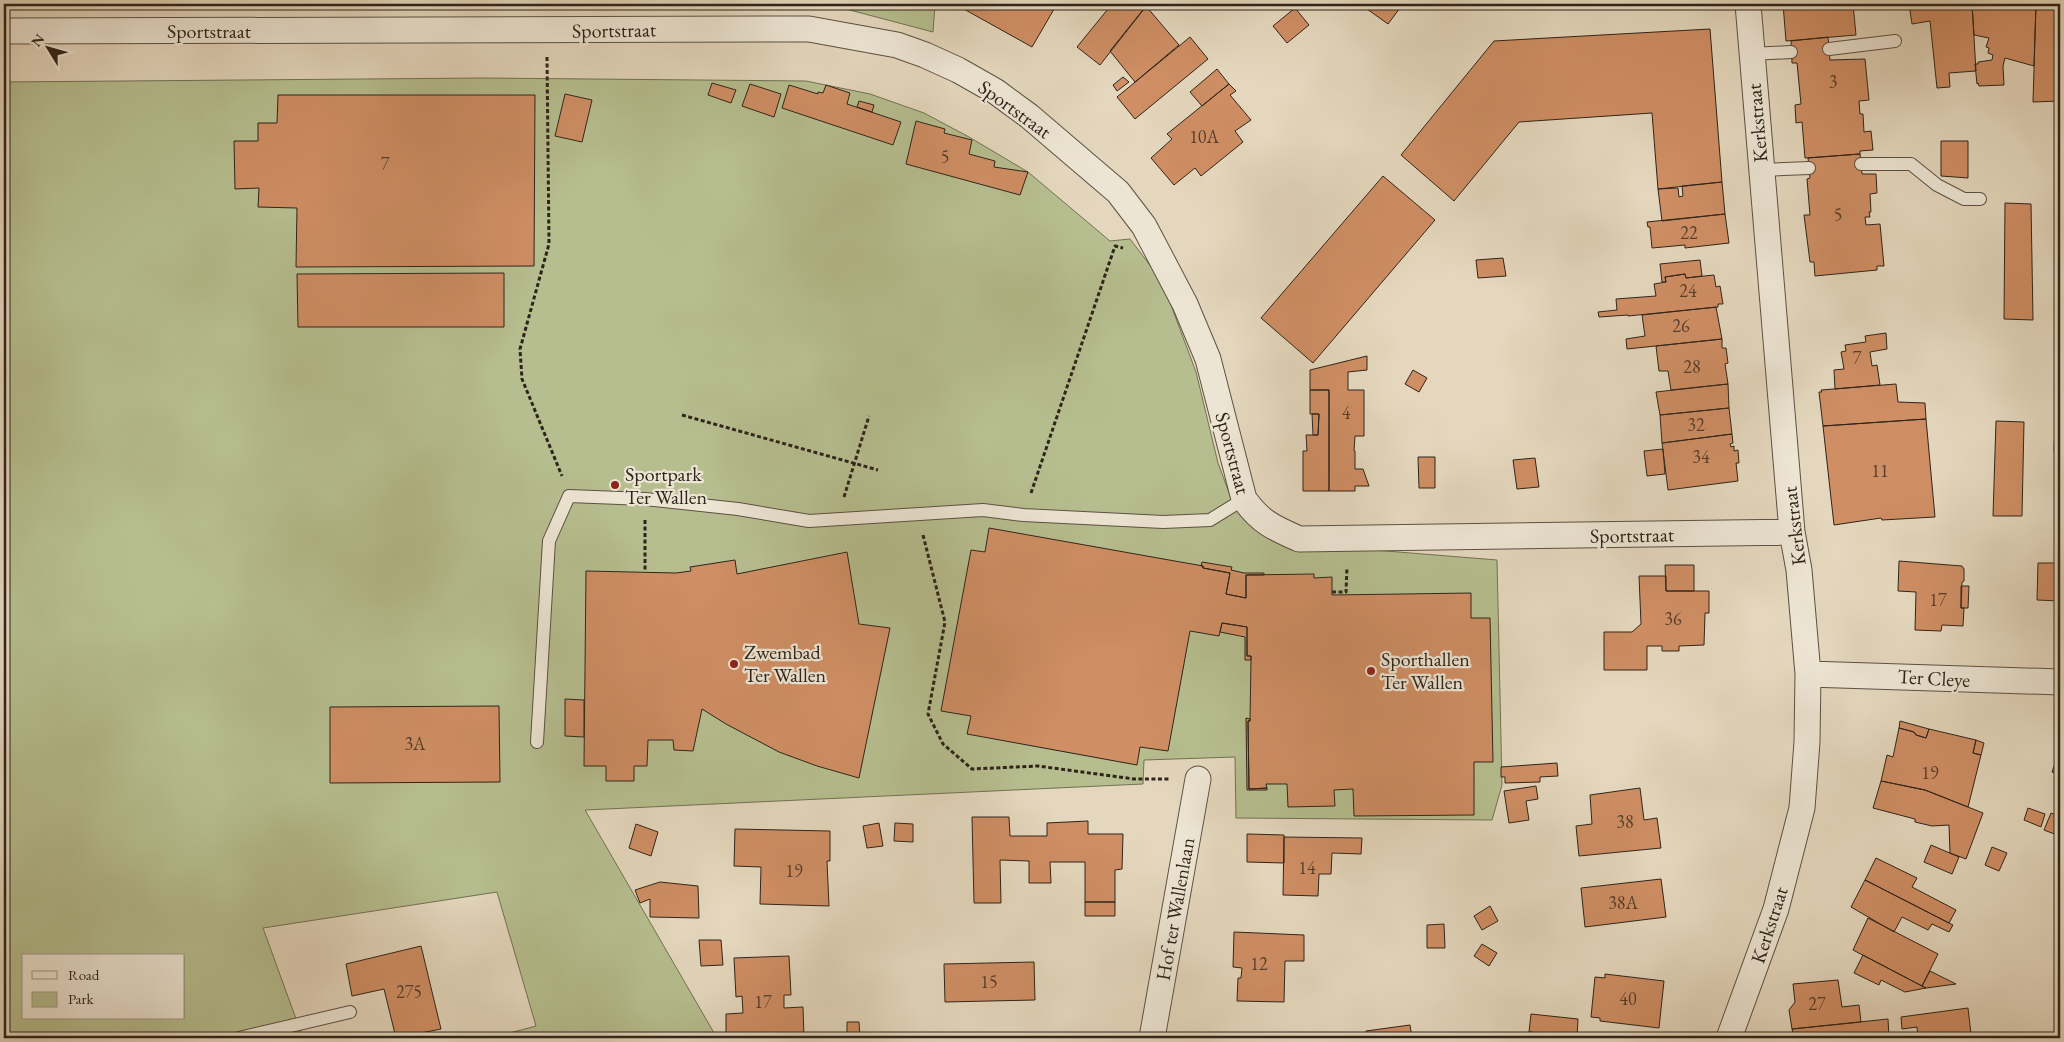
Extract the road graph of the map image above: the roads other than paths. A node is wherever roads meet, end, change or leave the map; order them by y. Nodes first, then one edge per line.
1 (1748, 4) edge
2 (4, 31) edge
3 (1895, 41) dead end
4 (1829, 48) dead end
5 (1792, 52) dead end
6 (1751, 54) junction
7 (1861, 164) dead end
8 (1809, 168) dead end
9 (1762, 170) junction
10 (1980, 199) dead end
11 (1244, 499) junction
12 (1792, 532) junction
13 (1808, 674) junction
14 (2060, 682) edge
15 (537, 742) dead end
16 (1198, 779) road end
17 (350, 1012) dead end
18 (239, 1038) edge
19 (1152, 1038) edge
20 (1729, 1038) edge

1 - 6 street, Kerkstraat
2 - 11 street, Sportstraat
3 - 4 lane
5 - 6 lane
6 - 9 street, Kerkstraat
7 - 10 lane
8 - 9 lane
9 - 12 street, Kerkstraat
11 - 12 street, Sportstraat
11 - 15 lane
12 - 13 street, Kerkstraat
13 - 14 street, Ter Cleye
13 - 20 street, Kerkstraat
16 - 19 street, Hof ter Wallenlaan
17 - 18 lane

